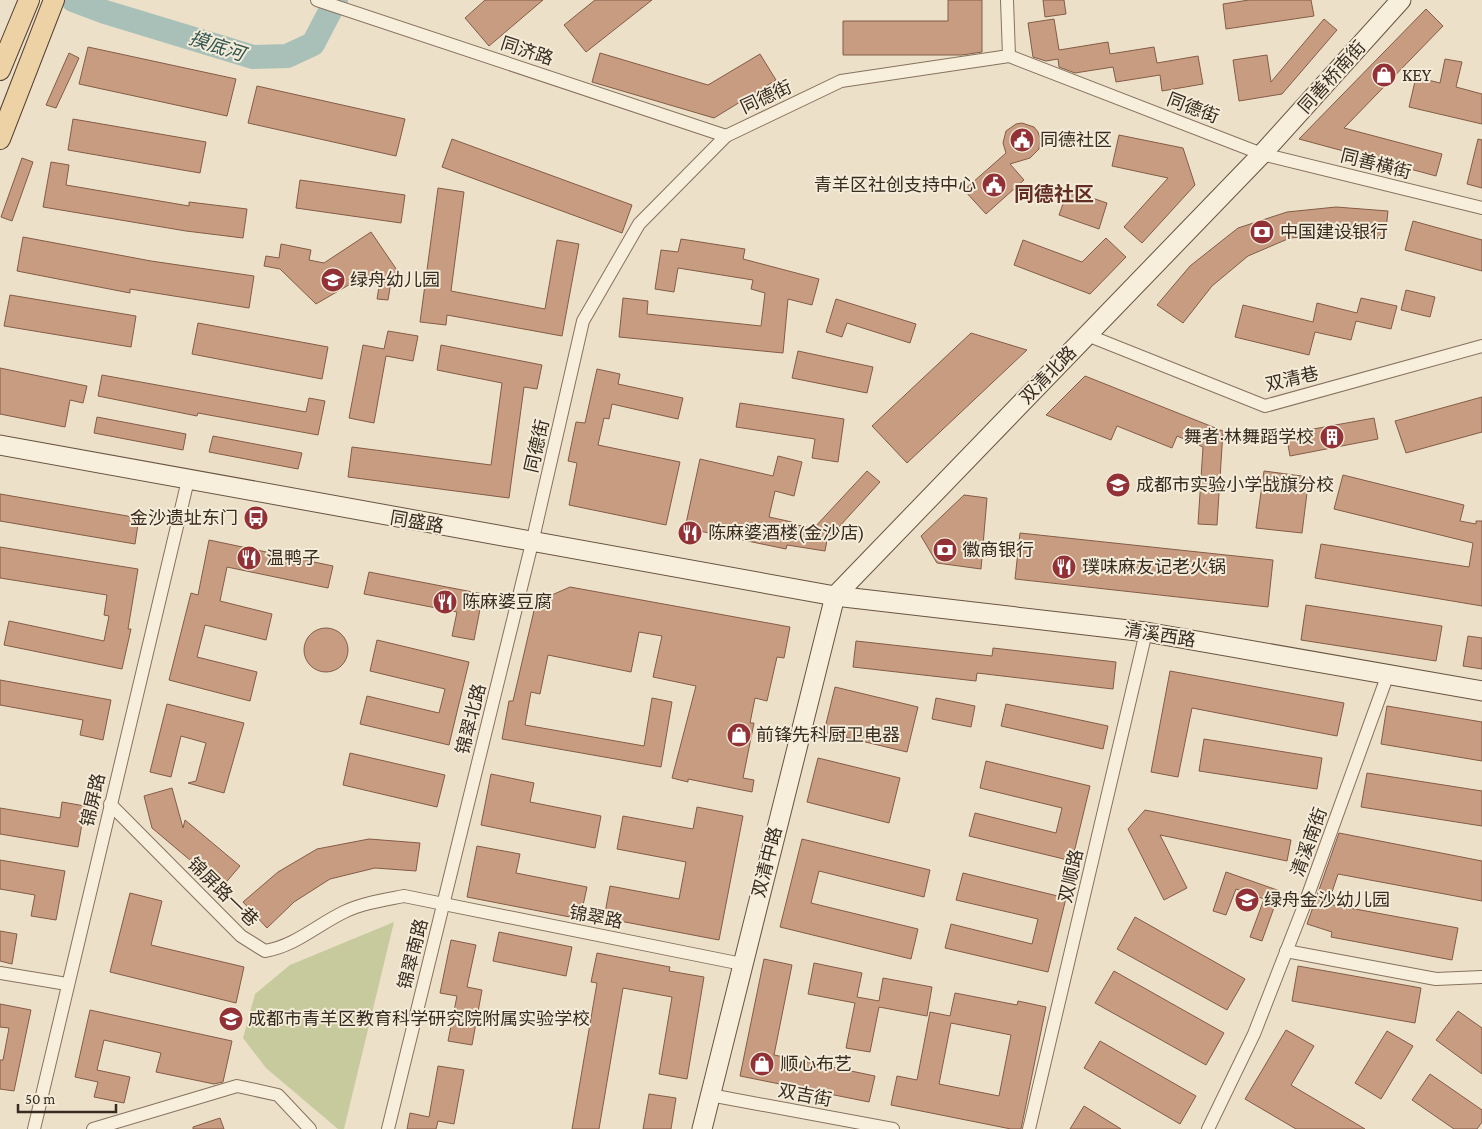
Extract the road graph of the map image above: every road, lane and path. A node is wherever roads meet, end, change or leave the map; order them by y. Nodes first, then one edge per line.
1 (54, 0) edge
2 (318, 0) edge
3 (1007, 0) edge
4 (1401, 0) edge
5 (26, 9) edge
6 (1009, 56) junction
7 (0, 70) edge
8 (726, 136) junction
9 (0, 139) edge
10 (1262, 154) junction
11 (1482, 208) edge
12 (1087, 335) junction
13 (1482, 346) edge
14 (0, 445) edge
15 (188, 480) junction
16 (532, 543) junction
17 (835, 596) junction
18 (1146, 632) junction
19 (1388, 674) junction
20 (1482, 691) edge
21 (110, 804) junction
22 (443, 904) junction
23 (1286, 952) junction
24 (742, 964) junction
25 (0, 973) edge
26 (1482, 977) edge
27 (67, 984) junction
28 (710, 1095) junction
29 (34, 1129) edge
30 (93, 1129) edge
31 (310, 1129) edge
32 (388, 1129) edge
33 (702, 1129) edge
34 (893, 1129) edge
35 (1029, 1129) edge
36 (1208, 1129) edge

1 - 9 main road
2 - 8 street, 同济路
3 - 6 street
4 - 10 street, 同善桥南街
5 - 7 main road
6 - 8 street, 同德街
6 - 10 street, 同德街
8 - 16 street, 同德街
10 - 11 street, 同善横街
10 - 12 street, 双清北路
12 - 13 street, 双清巷
12 - 17 street, 双清北路
14 - 15 street, 同盛路
15 - 16 street, 同盛路
15 - 21 street, 锦屏路
16 - 17 street, 同盛路
16 - 22 street, 锦翠北路
17 - 18 street, 清溪西路
17 - 24 street, 双清中路
18 - 19 street, 清溪西路
18 - 35 street, 双顺路
19 - 20 street, 清溪西路
19 - 23 street, 清溪南街
21 - 22 street, 锦屏路一巷
21 - 27 street, 锦屏路
22 - 24 street, 锦翠路
22 - 32 street, 锦翠南路
23 - 26 street
23 - 36 street, 清溪南街
24 - 28 street, 双清中路
25 - 27 street
27 - 29 street, 锦屏路
28 - 33 street, 双清中路
28 - 34 street, 双吉街
30 - 31 street

